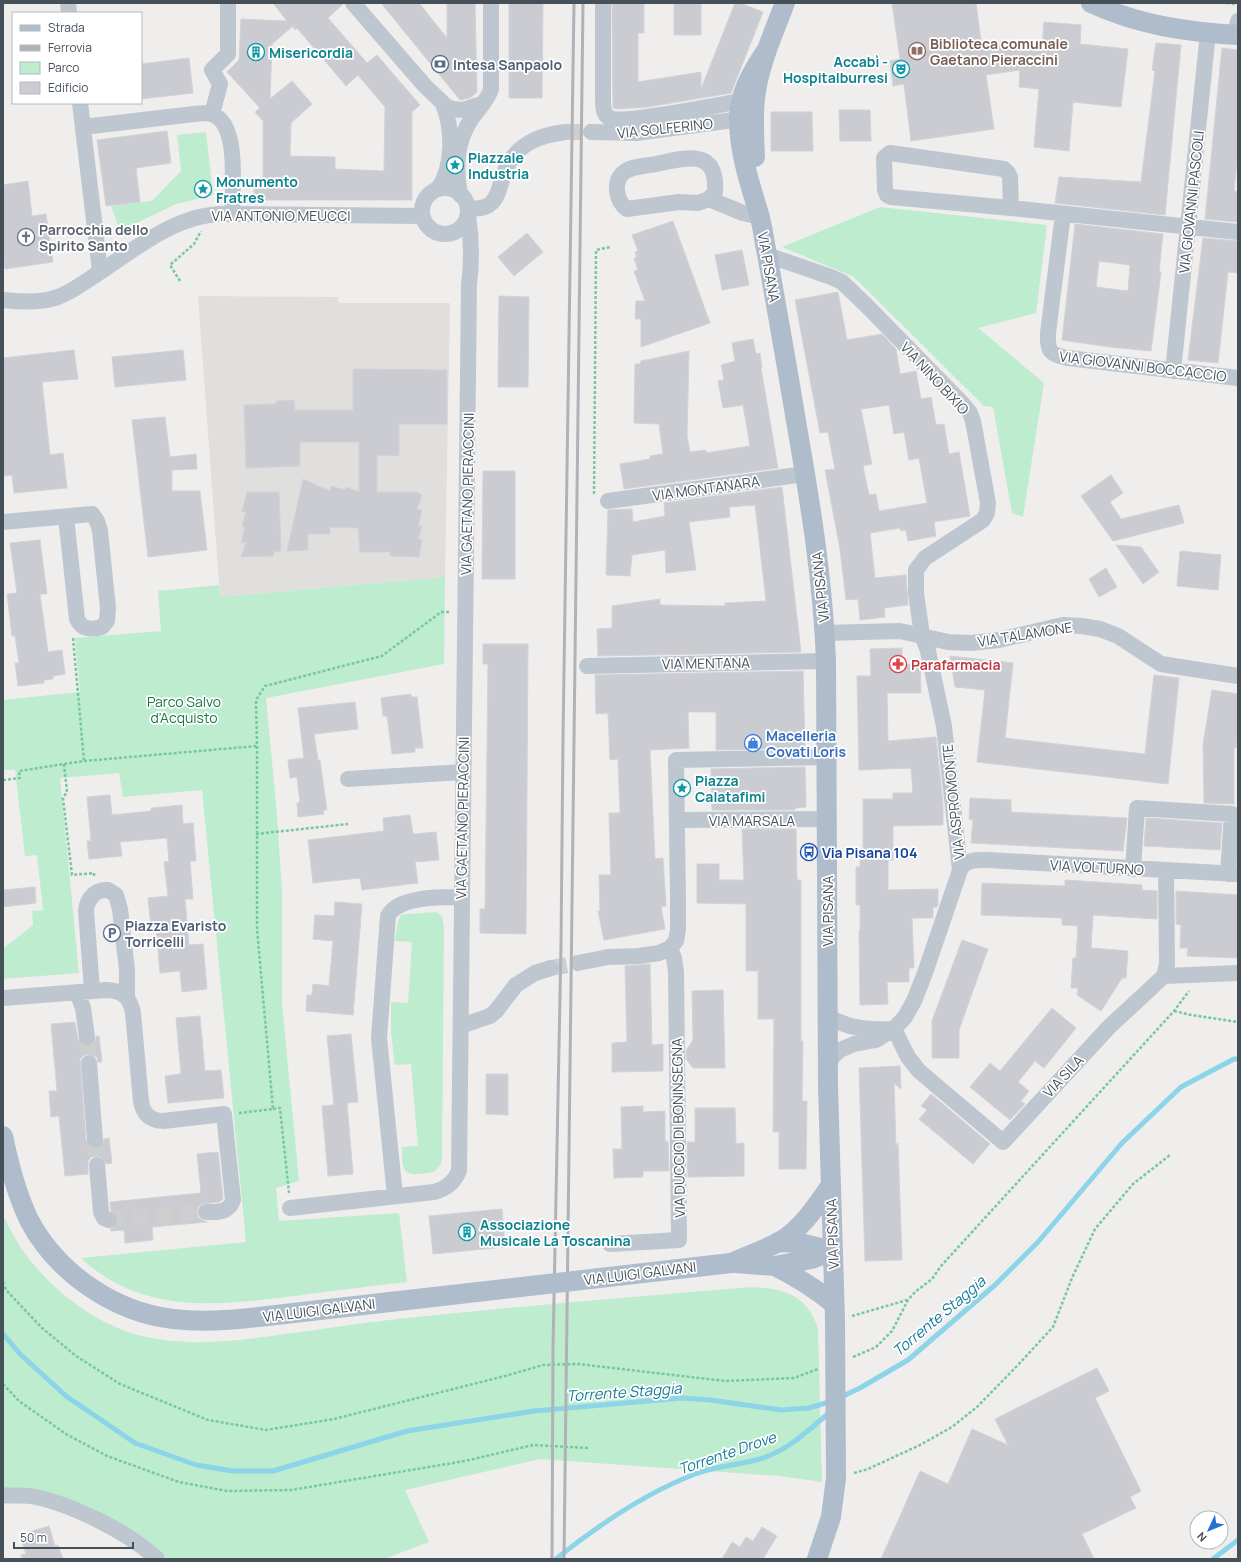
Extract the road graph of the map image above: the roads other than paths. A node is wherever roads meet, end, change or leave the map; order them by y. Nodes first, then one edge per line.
1 (228, 3) edge
2 (353, 3) edge
3 (491, 3) edge
4 (603, 3) edge
5 (784, 3) edge
6 (1097, 4) edge
7 (1237, 30) edge
8 (1208, 33) junction
9 (766, 51) junction
10 (80, 104) edge
11 (443, 104) junction
12 (482, 104) junction
13 (740, 110) junction
14 (212, 114) junction
15 (83, 128) junction
16 (565, 132) tunnel mouth
17 (591, 132) tunnel mouth
18 (756, 166) junction
19 (438, 189) junction
20 (709, 199) junction
21 (465, 206) junction
22 (1011, 208) junction
23 (232, 214) junction
24 (1063, 214) junction
25 (422, 216) junction
26 (760, 216) junction
27 (1188, 227) junction
28 (457, 231) junction
29 (1238, 232) edge
30 (767, 255) junction
31 (100, 271) junction
32 (469, 285) junction
33 (3, 300) edge
34 (19, 302) junction
35 (3, 306) edge
36 (1173, 371) junction
37 (1238, 378) edge
38 (805, 474) junction
39 (608, 501) road end
40 (66, 517) junction
41 (3, 522) edge
42 (825, 633) junction
43 (922, 636) junction
44 (826, 661) junction
45 (587, 666) dead end
46 (1238, 676) edge
47 (826, 757) junction
48 (463, 772) junction
49 (348, 779) dead end
50 (827, 819) junction
51 (677, 820) junction
52 (1133, 869) junction
53 (960, 870) junction
54 (1166, 870) junction
55 (1233, 874) edge
56 (461, 896) junction
57 (670, 948) junction
58 (578, 963) tunnel mouth
59 (551, 968) tunnel mouth
60 (1238, 973) edge
61 (1164, 976) junction
62 (85, 991) junction
63 (127, 997) junction
64 (3, 998) edge
65 (828, 1016) junction
66 (460, 1026) junction
67 (894, 1029) junction
68 (86, 1037) tunnel mouth
69 (89, 1063) tunnel mouth
70 (828, 1065) junction
71 (3, 1136) edge
72 (95, 1140) tunnel mouth
73 (97, 1165) tunnel mouth
74 (831, 1185) junction
75 (395, 1196) junction
76 (290, 1208) road end
77 (206, 1212) tunnel mouth
78 (109, 1220) dead end
79 (778, 1242) junction
80 (610, 1244) dead end
81 (833, 1251) junction
82 (731, 1262) junction
83 (775, 1266) junction
84 (834, 1312) junction
85 (3, 1495) edge
86 (157, 1559) edge
87 (817, 1559) edge

1 - 14 street
2 - 11 street
3 - 12 street
4 - 13 street
5 - 9 main road, VIA PISANA
6 - 8 main road
7 - 8 main road
8 - 27 street, VIA GIOVANNI PASCOLI
9 - 13 main road, VIA PISANA
9 - 18 main road, VIA PISANA
10 - 15 street
11 - 12 street
11 - 19 street
12 - 21 street
13 - 17 street, VIA SOLFERINO
13 - 18 street
13 - 26 main road, VIA PISANA
14 - 15 street
14 - 23 street
15 - 31 street
16 - 21 street
18 - 26 main road, VIA PISANA
19 - 21 street
19 - 25 street
20 - 20 street
20 - 26 street
21 - 28 street
21 - 32 street, VIA GAETANO PIERACCINI
22 - 22 street
22 - 24 street
23 - 25 street, VIA ANTONIO MEUCCI
23 - 31 street, VIA ANTONIO MEUCCI
24 - 27 street
24 - 36 street, VIA GIOVANNI BOCCACCIO
25 - 28 street
26 - 30 main road, VIA PISANA
27 - 29 street
27 - 36 street, VIA GIOVANNI PASCOLI
28 - 32 street, VIA GAETANO PIERACCINI
30 - 38 main road, VIA PISANA
30 - 43 street, VIA NINO BIXIO
31 - 34 street, VIA ANTONIO MEUCCI
32 - 48 street, VIA GAETANO PIERACCINI
33 - 34 street, VIA ANTONIO MEUCCI
34 - 35 street, VIA ANTONIO MEUCCI
36 - 37 street, VIA GIOVANNI BOCCACCIO
38 - 39 street, VIA MONTANARA
38 - 42 main road, VIA PISANA
40 - 40 street
40 - 41 street
42 - 43 street, VIA TALAMONE
42 - 44 main road, VIA PISANA
43 - 46 street, VIA TALAMONE
43 - 53 street, VIA ASPROMONTE
44 - 45 street, VIA MENTANA
44 - 47 main road, VIA PISANA
47 - 50 main road, VIA PISANA
47 - 51 street
48 - 49 street
48 - 56 street, VIA GAETANO PIERACCINI
50 - 51 street, VIA MARSALA
50 - 65 main road, VIA PISANA
51 - 57 street
52 - 53 street, VIA VOLTURNO
52 - 54 street, VIA VOLTURNO
52 - 55 street
53 - 67 street, VIA ASPROMONTE
54 - 55 street, VIA VOLTURNO
54 - 61 street
56 - 66 street, VIA GAETANO PIERACCINI
56 - 75 street
57 - 58 street
57 - 80 street, VIA DUCCIO DI BONINSEGNA
59 - 66 street
60 - 61 street
61 - 67 street, VIA SILA
62 - 63 street
62 - 63 street
62 - 64 street
62 - 68 street
63 - 77 street
65 - 67 street
65 - 70 main road, VIA PISANA
66 - 75 street, VIA GAETANO PIERACCINI
67 - 70 street, VIA ASPROMONTE
69 - 72 street
70 - 74 main road, VIA PISANA
71 - 82 main road, VIA LUIGI GALVANI, bridge
73 - 78 street
74 - 79 main road, VIA LUIGI GALVANI
74 - 81 main road, VIA PISANA
75 - 76 street, VIA GAETANO PIERACCINI
79 - 81 main road, VIA LUIGI GALVANI
79 - 82 main road, VIA LUIGI GALVANI
81 - 83 main road, VIA LUIGI GALVANI
81 - 84 main road, VIA PISANA
82 - 83 main road, VIA LUIGI GALVANI
83 - 84 main road, VIA LUIGI GALVANI
84 - 87 main road, VIA PISANA, bridge
85 - 86 street

